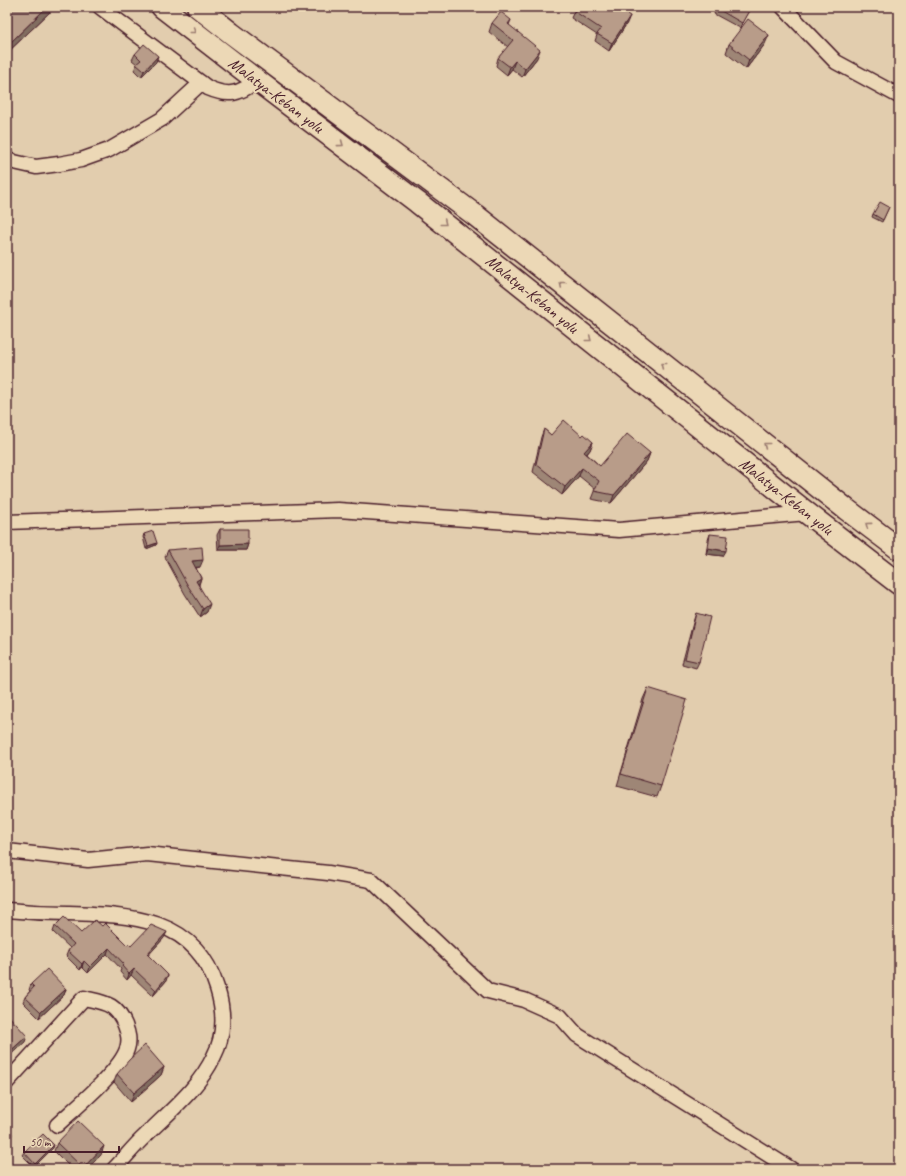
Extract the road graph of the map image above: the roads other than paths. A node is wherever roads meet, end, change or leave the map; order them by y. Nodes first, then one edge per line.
1 (100, 7) edge
2 (162, 7) edge
3 (198, 7) edge
4 (783, 7) edge
5 (257, 81) junction
6 (201, 83) junction
7 (899, 96) edge
8 (7, 158) edge
9 (807, 514) junction
10 (7, 522) edge
11 (899, 549) edge
12 (899, 584) edge
13 (7, 851) edge
14 (7, 910) edge
15 (7, 1082) edge
16 (56, 1125) dead end
17 (114, 1169) edge
18 (791, 1169) edge

1 - 6 street
2 -> 5 highway, Malatya-Keban yolu
11 -> 3 highway, Malatya-Keban yolu
4 - 7 street
5 - 6 street
5 -> 9 highway, Malatya-Keban yolu
6 - 8 street
9 - 10 street
9 - 12 highway, Malatya-Keban yolu
13 - 18 street
14 - 17 street
15 - 16 street

